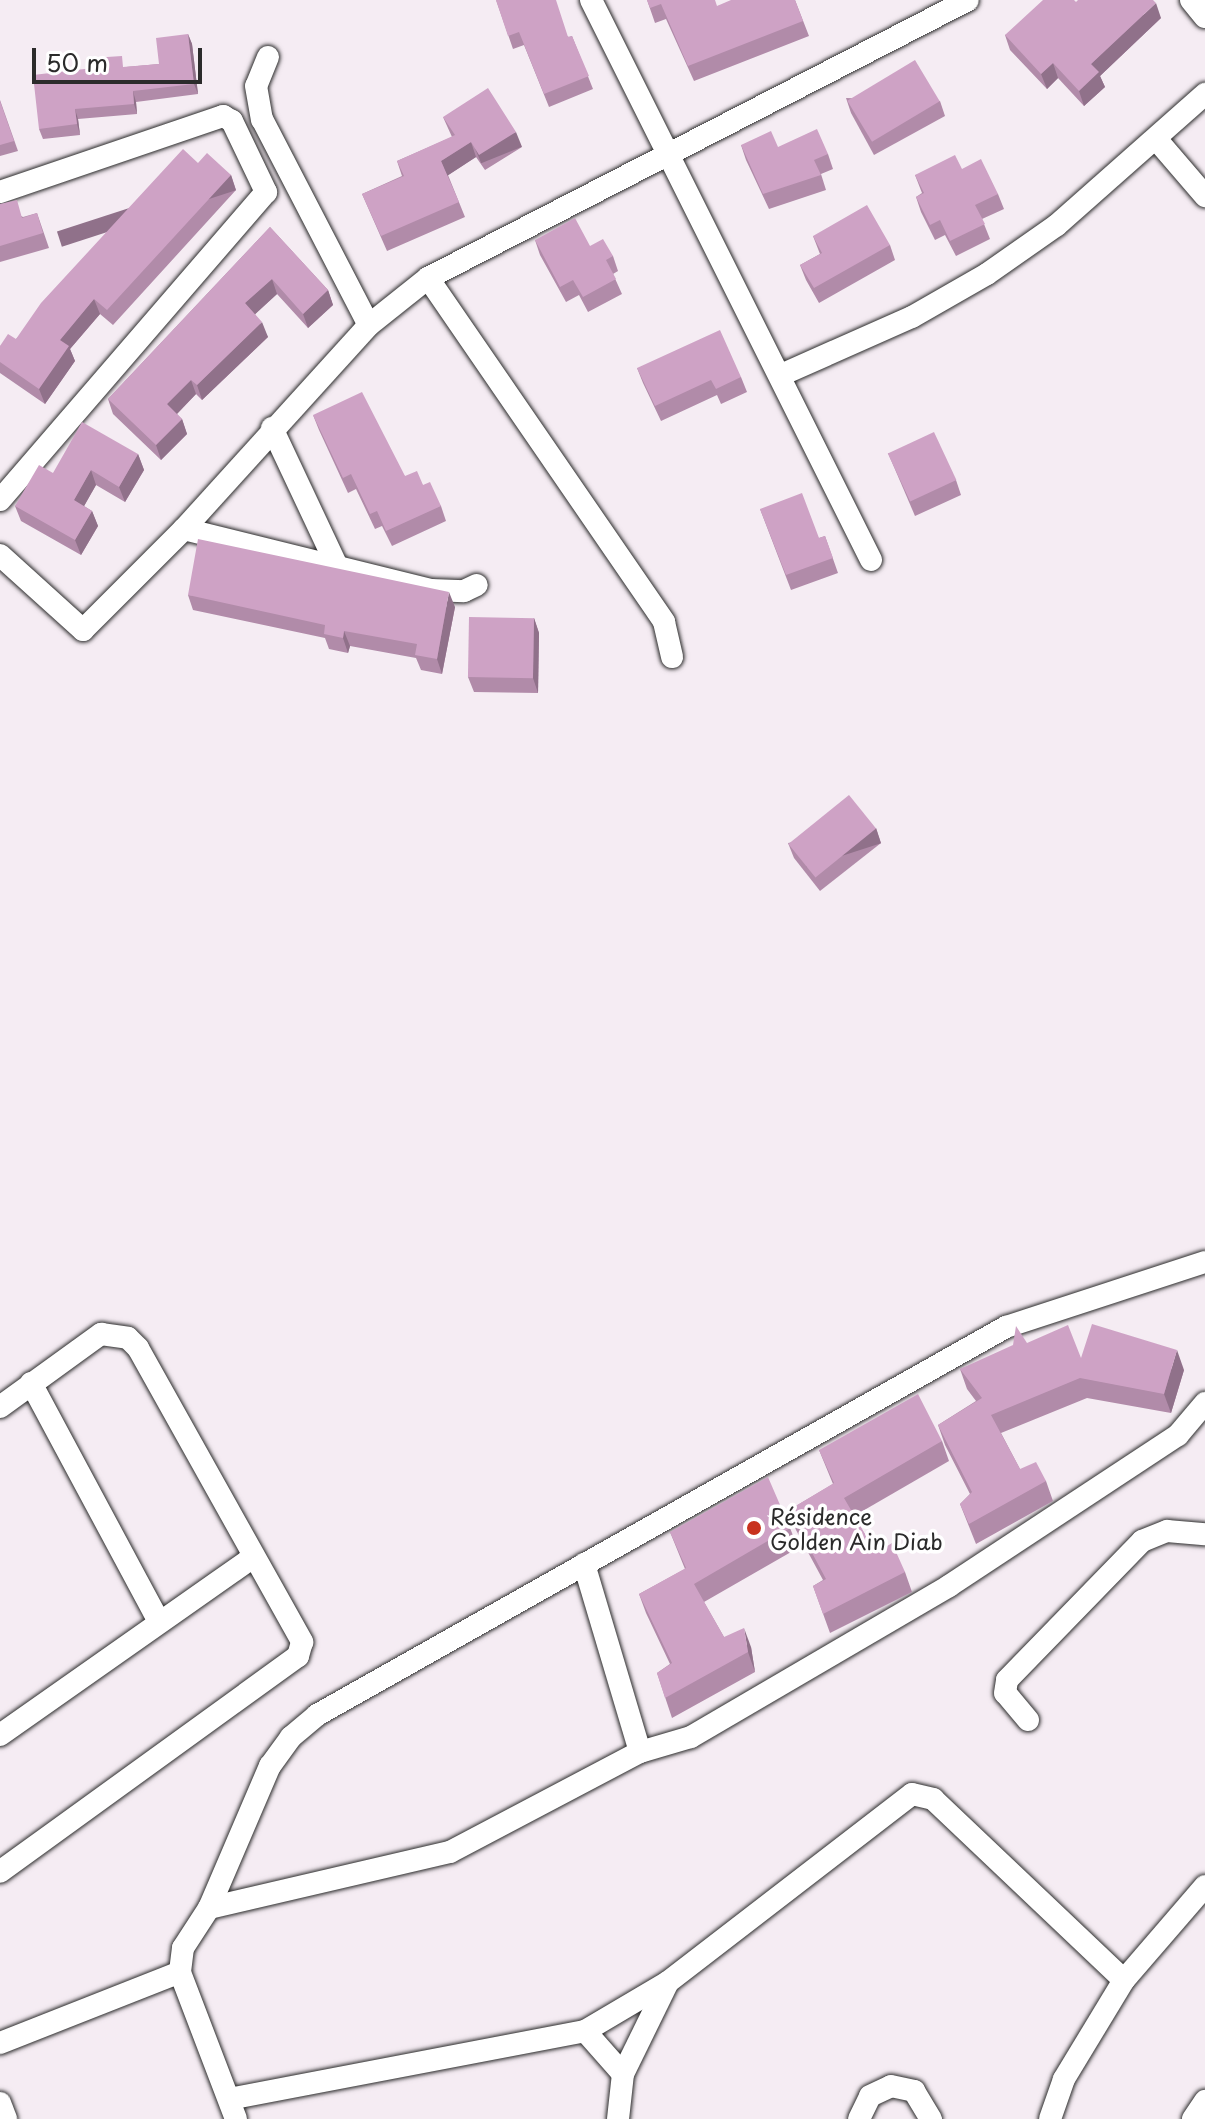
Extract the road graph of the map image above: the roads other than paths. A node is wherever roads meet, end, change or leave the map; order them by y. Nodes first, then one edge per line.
1 (591, 0) edge
2 (968, 0) edge
3 (1191, 0) edge
4 (1205, 17) edge
5 (268, 57) dead end
6 (1205, 94) edge
7 (1157, 140) junction
8 (667, 155) junction
9 (0, 192) edge
10 (1205, 196) edge
11 (428, 278) junction
12 (369, 325) junction
13 (781, 375) junction
14 (272, 428) junction
15 (0, 500) edge
16 (184, 529) junction
17 (0, 555) edge
18 (871, 560) dead end
19 (336, 564) junction
20 (477, 585) dead end
21 (672, 657) dead end
22 (1205, 1262) edge
23 (31, 1383) junction
24 (1205, 1403) edge
25 (0, 1407) edge
26 (1205, 1534) edge
27 (253, 1557) junction
28 (584, 1564) junction
29 (158, 1620) junction
30 (1028, 1720) dead end
31 (0, 1735) edge
32 (640, 1752) junction
33 (0, 1872) edge
34 (1205, 1886) edge
35 (209, 1908) junction
36 (180, 1972) junction
37 (1124, 1980) junction
38 (668, 1982) junction
39 (585, 2031) junction
40 (0, 2043) edge
41 (623, 2074) junction
42 (1205, 2101) edge
43 (0, 2103) edge
44 (232, 2109) edge
45 (6, 2119) edge
46 (618, 2119) edge
47 (859, 2119) edge
48 (931, 2119) edge
49 (1050, 2119) edge
50 (1193, 2119) edge

1 - 8 street
2 - 8 street
3 - 4 street
5 - 12 street
6 - 7 street
7 - 10 street
7 - 13 street
8 - 11 street
8 - 13 street
9 - 15 street
11 - 12 street
11 - 21 street
12 - 14 street
13 - 18 street
14 - 16 street
14 - 19 street
16 - 17 street
16 - 19 street
19 - 20 street
22 - 28 street
23 - 25 street
23 - 27 street
23 - 29 street
24 - 32 street
26 - 30 street
27 - 29 street
27 - 33 street
28 - 32 street
28 - 35 street
29 - 31 street
32 - 35 street
34 - 37 street
35 - 36 street
36 - 40 street
36 - 44 street
37 - 38 street
37 - 49 street
38 - 39 street
38 - 41 street
39 - 41 street
39 - 44 street
41 - 46 street
42 - 50 street
43 - 45 street
47 - 48 street

